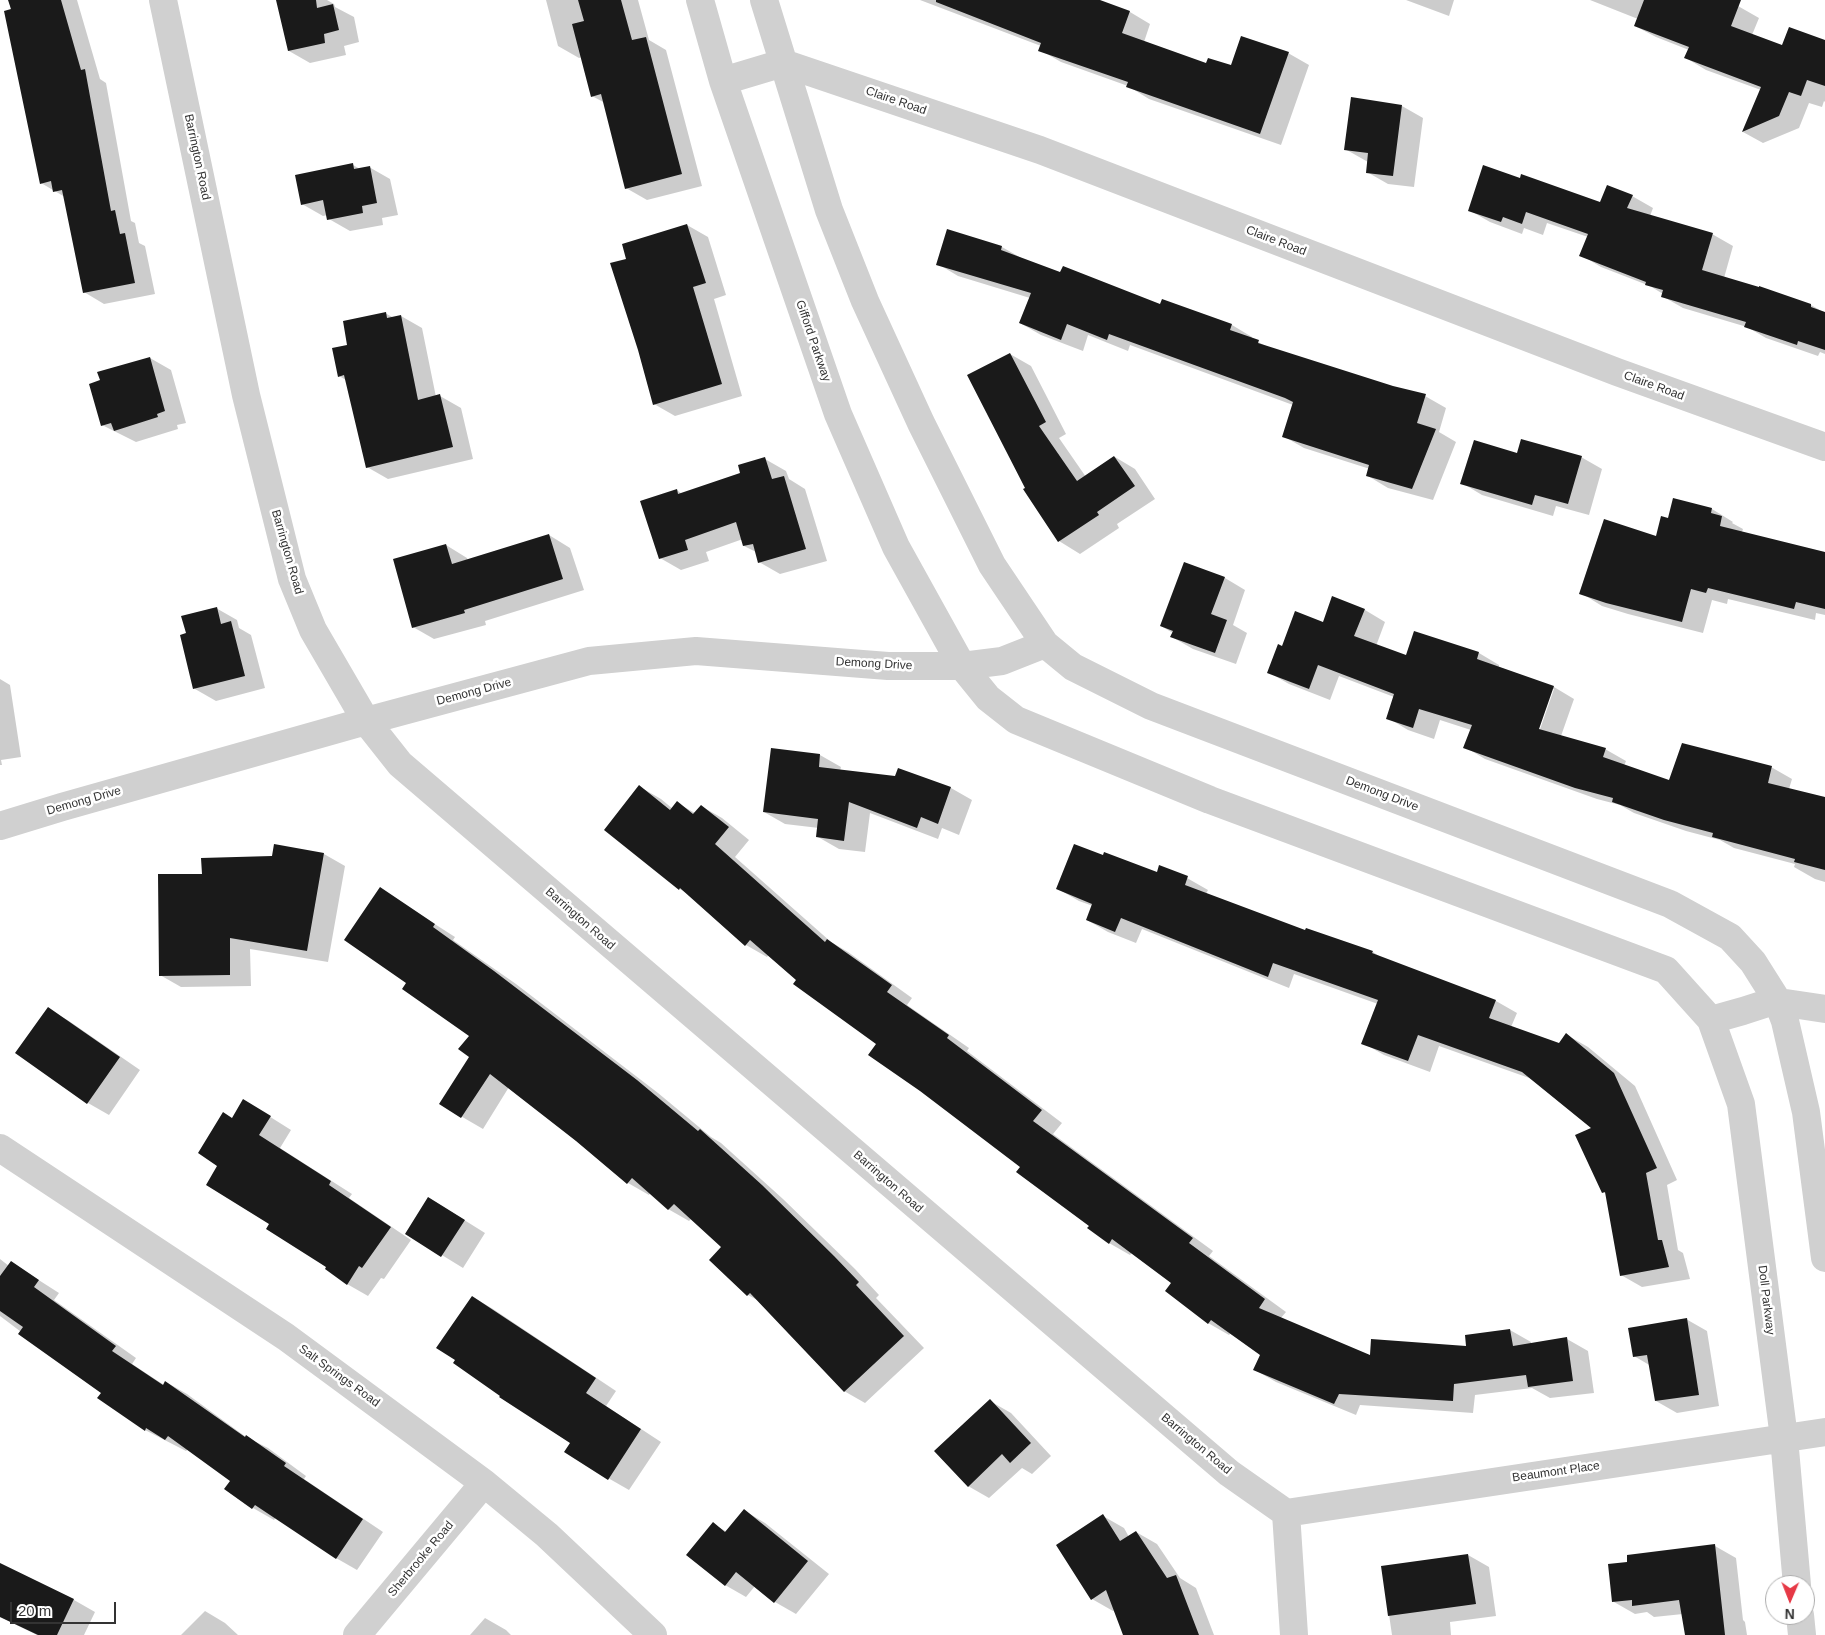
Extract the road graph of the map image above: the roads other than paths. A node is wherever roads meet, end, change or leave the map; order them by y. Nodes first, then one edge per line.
1 (163, 0) edge
2 (700, 0) edge
3 (764, 0) edge
4 (784, 63) junction
5 (723, 81) junction
6 (1825, 447) edge
7 (1045, 644) junction
8 (962, 666) junction
9 (366, 721) junction
10 (0, 826) edge
11 (1777, 1000) junction
12 (1825, 1009) edge
13 (1711, 1020) junction
14 (0, 1148) edge
15 (1825, 1258) edge
16 (1825, 1432) edge
17 (1784, 1438) junction
18 (484, 1483) junction
19 (1286, 1513) junction
20 (1796, 1575) edge
21 (357, 1635) edge
22 (653, 1635) edge
23 (1294, 1635) edge

1 - 9 street, Barrington Road
2 - 5 street, Gifford Parkway
3 - 4 street
4 - 5 street
4 - 6 street, Claire Road
4 - 7 street
5 - 8 street, Gifford Parkway
7 - 8 street, Demong Drive
7 - 11 street, Demong Drive
8 - 9 street, Demong Drive
8 - 13 street
9 - 10 street, Demong Drive
9 - 19 street, Barrington Road
11 - 12 street
11 - 13 street
11 - 15 street
13 - 17 street, Doll Parkway
14 - 18 street, Salt Springs Road
16 - 17 street, Beaumont Place
17 - 19 street, Beaumont Place
17 - 20 street, Doll Parkway
18 - 21 street, Sherbrooke Road
18 - 22 street, Salt Springs Road
19 - 23 street

